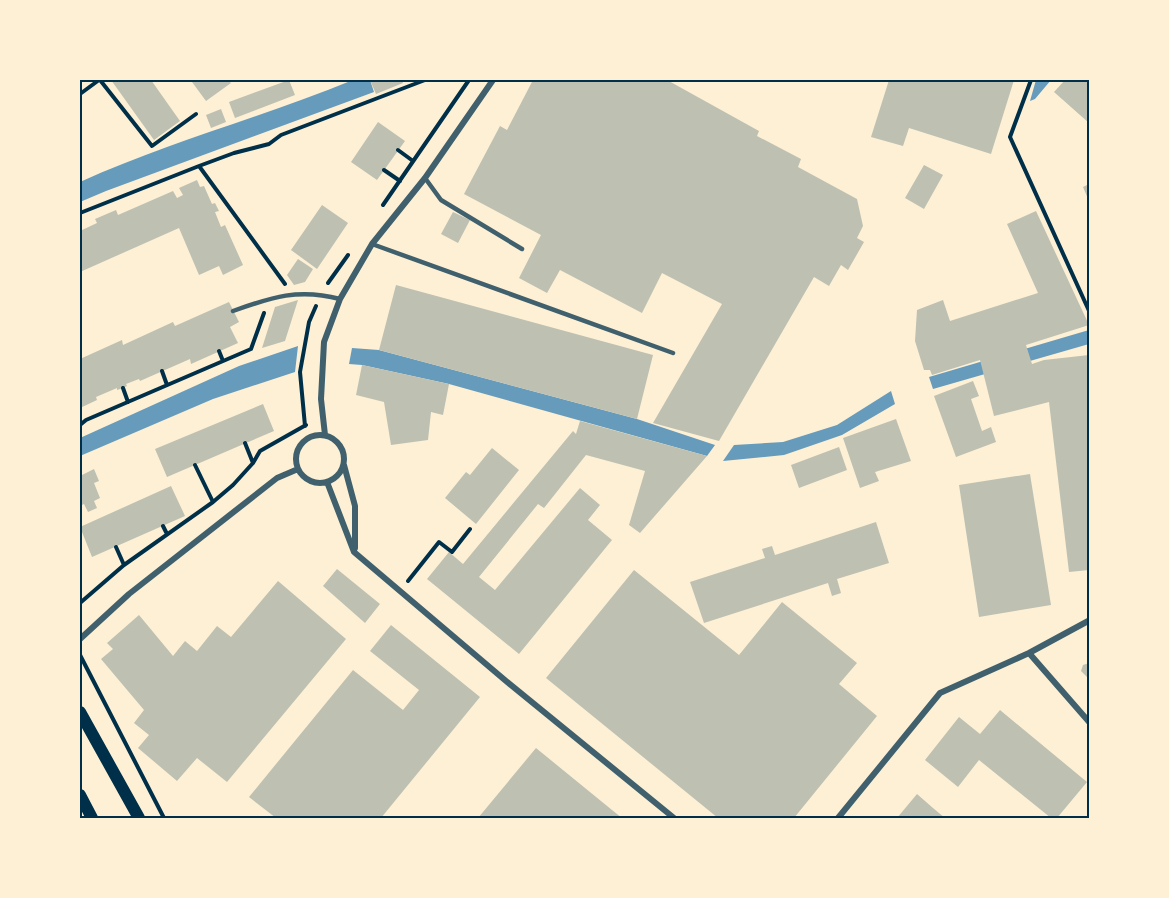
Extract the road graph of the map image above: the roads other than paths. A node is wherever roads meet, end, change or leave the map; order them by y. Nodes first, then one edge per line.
1 (493, 80) edge
2 (425, 178) junction
3 (372, 243) junction
4 (522, 249) dead end
5 (340, 299) junction
6 (233, 312) dead end
7 (673, 353) dead end
8 (325, 435) junction
9 (344, 465) junction
10 (298, 469) junction
11 (327, 482) junction
12 (354, 552) junction
13 (1089, 620) edge
14 (80, 639) edge
15 (1029, 653) junction
16 (80, 712) edge
17 (1089, 723) edge
18 (80, 795) edge
19 (92, 819) edge
20 (139, 819) edge
21 (674, 819) edge
22 (838, 819) edge

1 - 2 street
2 - 3 street
2 - 4 lane
3 - 5 street
3 - 7 lane
5 - 6 lane
5 - 8 street
8 - 9 street
8 - 10 street
9 - 11 street
9 - 12 street
10 - 11 street
10 - 14 street
11 - 12 street
12 - 21 street
13 - 15 street
15 - 17 street
15 - 22 street
16 - 20 main road
18 - 19 main road

